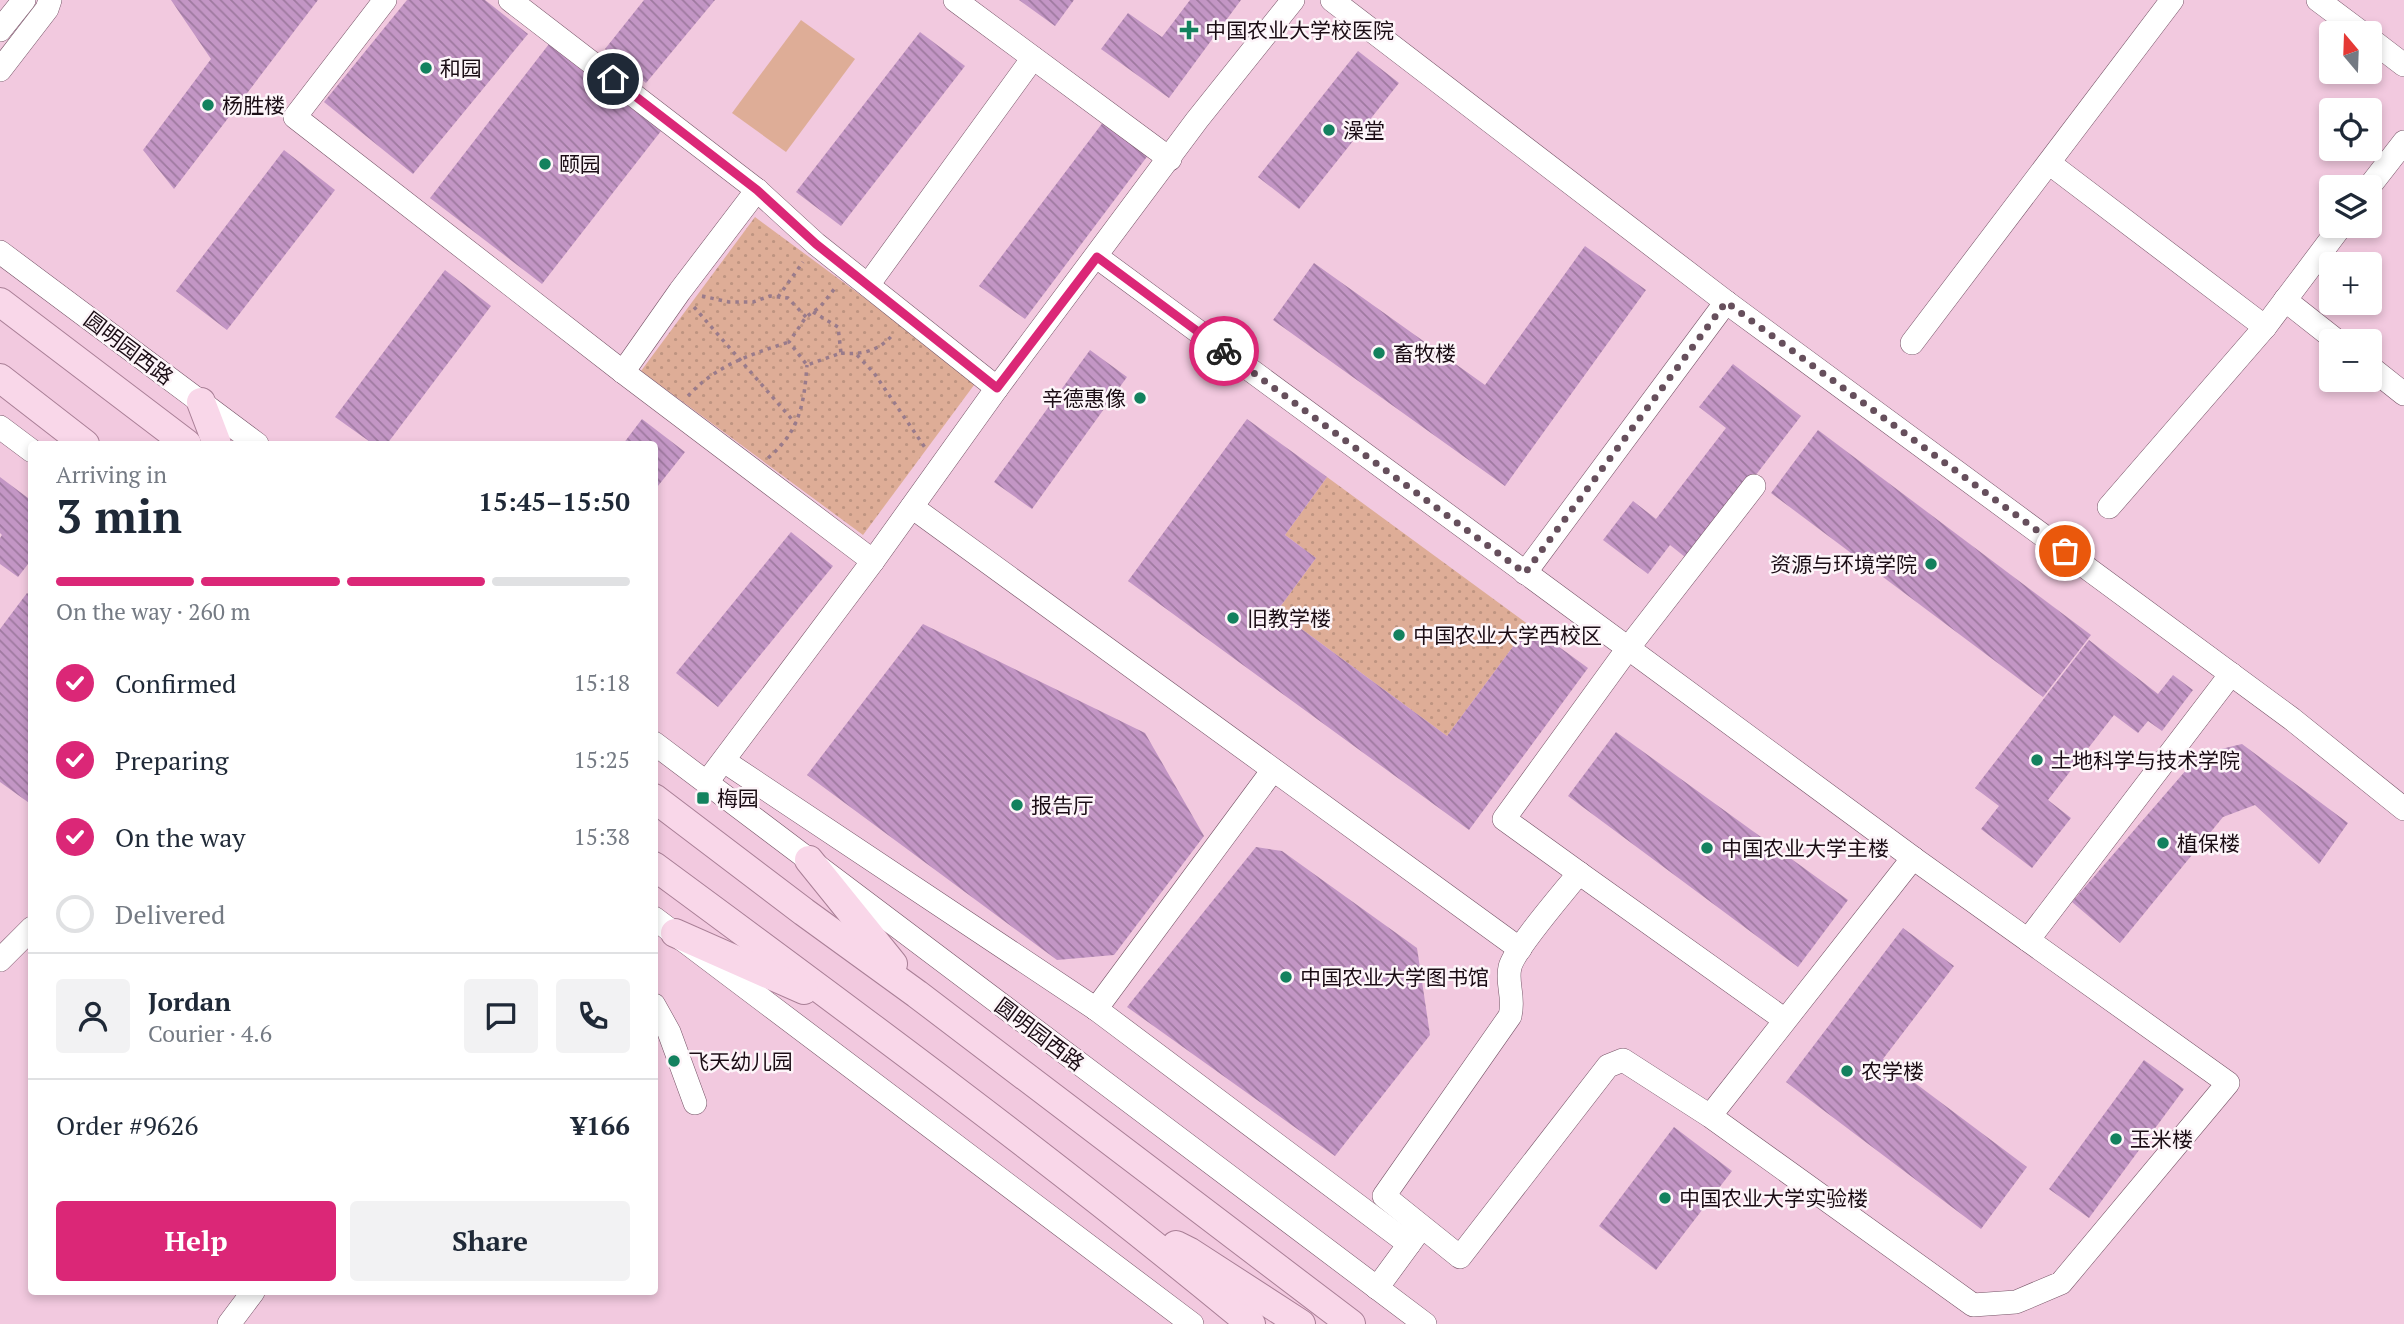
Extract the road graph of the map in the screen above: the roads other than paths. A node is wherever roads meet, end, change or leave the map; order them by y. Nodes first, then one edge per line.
1 (24, 0) edge
2 (50, 0) edge
3 (385, 0) edge
4 (510, 0) edge
5 (955, 0) edge
6 (1293, 0) edge
7 (1332, 0) edge
8 (2172, 0) edge
9 (2318, 0) edge
10 (2346, 21) edge
11 (0, 30) edge
12 (2382, 48) edge
13 (1033, 58) junction
14 (2404, 65) edge
15 (0, 70) edge
16 (2404, 142) edge
17 (1170, 159) junction
18 (2049, 163) junction
19 (2378, 175) edge
20 (757, 190) junction
21 (2331, 238) edge
22 (0, 252) edge
23 (1097, 257) junction
24 (868, 285) junction
25 (2285, 300) junction
26 (0, 302) edge
27 (1726, 302) junction
28 (2265, 327) junction
29 (2322, 329) edge
30 (1912, 343) dead end
31 (623, 372) junction
32 (0, 377) edge
33 (2382, 377) edge
34 (997, 388) junction
35 (2404, 394) edge
36 (201, 402) junction
37 (0, 427) edge
38 (76, 439) edge
39 (183, 441) edge
40 (217, 441) edge
41 (253, 441) edge
42 (28, 448) edge
43 (1754, 486) dead end
44 (912, 507) junction
45 (2109, 507) dead end
46 (873, 561) junction
47 (1525, 573) junction
48 (1629, 647) junction
49 (2231, 674) junction
50 (658, 746) edge
51 (724, 761) junction
52 (1273, 770) junction
53 (707, 782) junction
54 (658, 801) edge
55 (2404, 809) edge
56 (1913, 858) junction
57 (809, 860) junction
58 (658, 869) edge
59 (1579, 873) junction
60 (665, 926) edge
61 (28, 932) edge
62 (2028, 940) junction
63 (1520, 949) junction
64 (0, 960) edge
65 (917, 994) junction
66 (848, 1009) junction
67 (1096, 1009) junction
68 (658, 1012) edge
69 (1785, 1020) junction
70 (695, 1102) dead end
71 (1710, 1116) junction
72 (1123, 1220) junction
73 (1415, 1235) junction
74 (1377, 1288) junction
75 (251, 1295) edge
76 (229, 1324) edge
77 (1192, 1324) edge
78 (1251, 1324) edge
79 (1301, 1324) edge
80 (1351, 1324) edge
81 (1425, 1324) edge

1 - 11 street
2 - 15 street
3 - 31 street
4 - 20 street
5 - 13 street
6 - 17 street
7 - 27 street
8 - 18 street
9 - 10 street
12 - 14 street
13 - 17 street
13 - 24 street
16 - 19 street
17 - 23 street
18 - 28 street
18 - 30 street
20 - 24 street
20 - 31 street
21 - 25 street
22 - 36 street, 圆明园西路
23 - 34 street
23 - 47 street
24 - 34 street
25 - 28 street
25 - 29 street
26 - 39 main road, 圆明园西路
27 - 47 street
27 - 49 street
28 - 45 street
31 - 46 street
32 - 38 main road
33 - 35 street
34 - 44 street
36 - 40 main road
36 - 41 street, 圆明园西路
37 - 42 street
43 - 48 street
44 - 46 street
44 - 52 street
46 - 51 street
47 - 48 street
48 - 56 street
48 - 59 street
49 - 55 street
49 - 62 street
50 - 53 street, 圆明园西路
51 - 53 street
51 - 67 street
52 - 63 street
52 - 67 street
53 - 57 street, 圆明园西路
54 - 65 main road, 圆明园西路
56 - 62 street
56 - 69 street
57 - 65 main road
57 - 74 street, 圆明园西路
58 - 66 main road
59 - 63 street
59 - 69 street
60 - 66 main road
60 - 77 street
61 - 64 street
62 - 71 street
63 - 73 street
65 - 80 main road, 圆明园西路
66 - 72 main road
67 - 73 street
68 - 70 street
69 - 71 street
71 - 73 street
72 - 78 main road
72 - 79 main road
73 - 74 street
74 - 81 street, 圆明园西路
75 - 76 street

